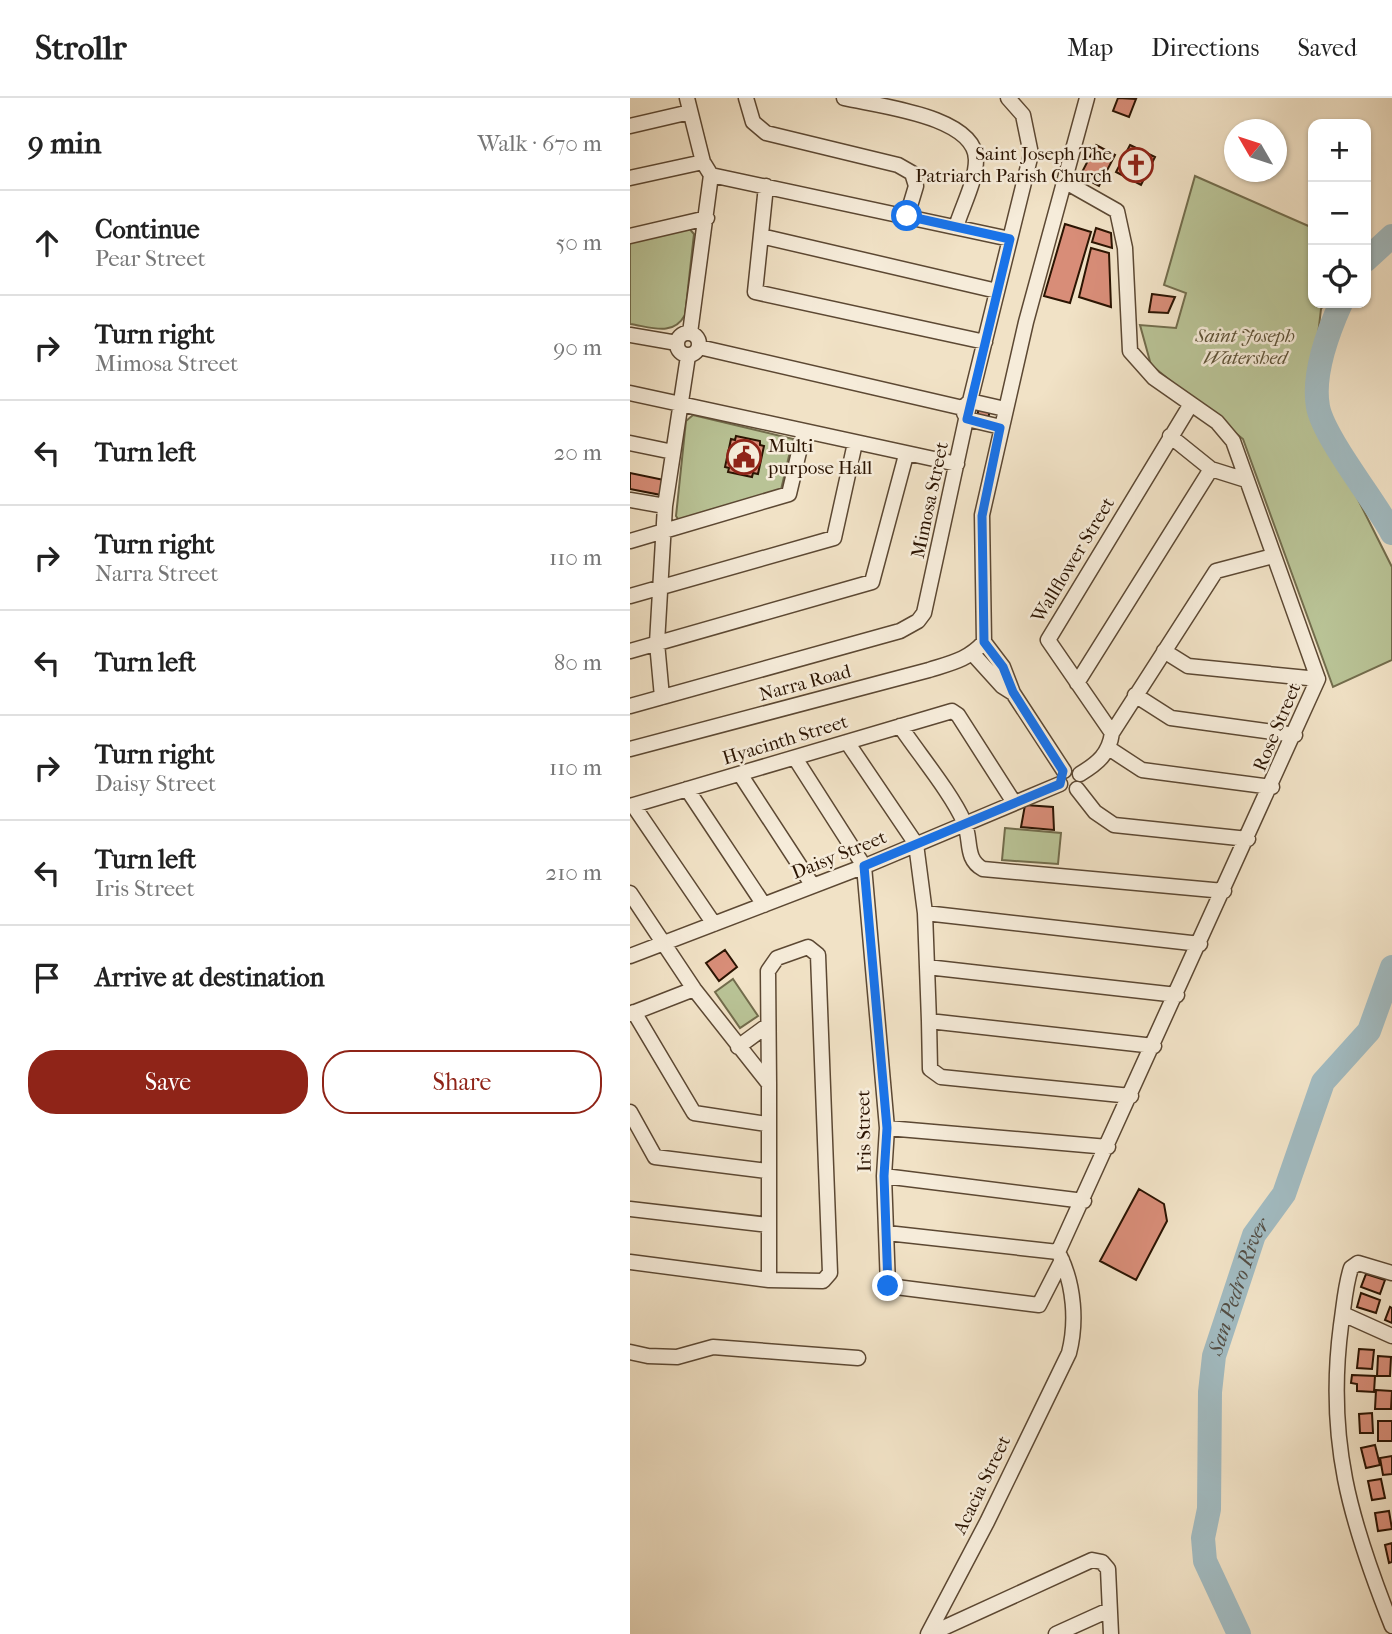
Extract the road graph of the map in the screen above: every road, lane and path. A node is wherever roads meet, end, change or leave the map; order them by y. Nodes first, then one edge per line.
1 (746, 98) edge
2 (844, 98) edge
3 (1008, 98) edge
4 (1087, 98) edge
5 (688, 105) edge
6 (630, 125) edge
7 (703, 162) junction
8 (711, 175) junction
9 (630, 178) edge
10 (1064, 181) junction
11 (766, 187) junction
12 (907, 216) junction
13 (707, 218) junction
14 (957, 227) junction
15 (630, 236) edge
16 (761, 236) junction
17 (1010, 239) junction
18 (997, 291) junction
19 (690, 333) junction
20 (630, 335) edge
21 (985, 342) junction
22 (677, 343) junction
23 (694, 351) junction
24 (630, 393) edge
25 (680, 404) junction
26 (1191, 404) junction
27 (967, 409) junction
28 (1005, 409) junction
29 (1000, 428) junction
30 (804, 431) junction
31 (1170, 436) junction
32 (630, 443) edge
33 (855, 443) junction
34 (673, 452) junction
35 (906, 454) junction
36 (957, 464) junction
37 (1211, 469) junction
38 (1246, 480) junction
39 (630, 500) edge
40 (666, 506) junction
41 (665, 531) junction
42 (630, 541) edge
43 (1273, 556) junction
44 (663, 587) junction
45 (630, 596) edge
46 (984, 642) junction
47 (657, 643) junction
48 (630, 651) edge
49 (1164, 651) junction
50 (973, 654) junction
51 (1318, 679) junction
52 (1077, 683) junction
53 (1013, 692) junction
54 (1135, 695) junction
55 (662, 697) junction
56 (630, 706) edge
57 (900, 726) junction
58 (1112, 733) junction
59 (1295, 735) junction
60 (847, 742) junction
61 (630, 749) edge
62 (1110, 749) junction
63 (795, 758) junction
64 (740, 774) junction
65 (1080, 774) junction
66 (1062, 778) junction
67 (1272, 787) junction
68 (687, 789) junction
69 (1077, 789) junction
70 (1013, 801) junction
71 (632, 806) edge
72 (965, 822) junction
73 (1248, 839) junction
74 (916, 844) junction
75 (864, 866) junction
76 (813, 886) junction
77 (1224, 891) junction
78 (630, 893) edge
79 (764, 905) junction
80 (925, 913) junction
81 (714, 924) junction
82 (664, 943) junction
83 (1200, 944) junction
84 (630, 956) edge
85 (927, 967) junction
86 (694, 989) junction
87 (1177, 995) junction
88 (632, 1013) edge
89 (929, 1021) junction
90 (768, 1025) junction
91 (1154, 1046) junction
92 (738, 1047) junction
93 (769, 1084) junction
94 (1131, 1096) junction
95 (630, 1112) edge
96 (767, 1124) junction
97 (887, 1128) junction
98 (1108, 1147) junction
99 (767, 1171) junction
100 (884, 1176) junction
101 (1084, 1201) junction
102 (630, 1209) edge
103 (769, 1225) junction
104 (887, 1233) junction
105 (1060, 1256) junction
106 (630, 1262) edge
107 (1392, 1273) edge
108 (769, 1280) junction
109 (1039, 1305) joint
110 (1343, 1314) junction
111 (1392, 1336) edge
112 (630, 1352) edge
113 (858, 1358) dead end
114 (1109, 1610) junction
115 (1392, 1626) edge
116 (929, 1634) edge
117 (1056, 1634) edge
118 (1111, 1634) edge

1 - 12 street
2 - 14 street
3 - 17 street, Mimosa Street
4 - 10 street
5 - 6 street
5 - 7 street
7 - 8 street
7 - 9 street
8 - 11 street
8 - 13 street
10 - 26 street, Rose Street
10 - 28 street
11 - 12 street
11 - 16 street
12 - 14 street
13 - 15 street
13 - 19 street
14 - 17 street
16 - 18 street
16 - 21 street
17 - 18 street, Mimosa Street
18 - 21 street, Mimosa Street
19 - 22 street
19 - 23 street
20 - 22 street
21 - 27 street, Mimosa Street
22 - 23 street
23 - 25 street
23 - 27 street
24 - 25 street
25 - 30 street
25 - 34 street
26 - 31 street, Wallflower Street
26 - 38 street, Rose Street
27 - 28 street
27 - 29 street
27 - 36 street, Mimosa Street
28 - 29 street
29 - 46 street
30 - 33 street
30 - 41 street
31 - 37 street
31 - 52 street, Wallflower Street
32 - 34 street
33 - 35 street
33 - 44 street
34 - 40 street
35 - 36 street
35 - 47 street
36 - 55 street, Mimosa Street
37 - 38 street
37 - 52 street
38 - 43 street, Rose Street
39 - 40 street
40 - 41 street
41 - 42 street
41 - 44 street
43 - 49 street
43 - 51 street, Rose Street
44 - 45 street
44 - 47 street
46 - 50 street, Narra Road
46 - 53 street
47 - 48 street
47 - 55 street
49 - 51 street
49 - 54 street
50 - 53 street
50 - 61 street, Narra Road
51 - 59 street, Rose Street
52 - 58 street, Wallflower Street
53 - 66 street
54 - 58 street
54 - 59 street
55 - 56 street, Mimosa Street
57 - 60 street, Hyacinth Street
57 - 70 street, Hyacinth Street
57 - 72 street
58 - 62 street
59 - 67 street, Rose Street
60 - 63 street, Hyacinth Street
60 - 74 street
62 - 65 street
62 - 67 street
63 - 64 street, Hyacinth Street
63 - 75 street
64 - 68 street, Hyacinth Street
64 - 76 street
65 - 66 street
65 - 69 street
66 - 69 street
66 - 70 street, Daisy Street
67 - 73 street, Rose Street
68 - 71 street, Hyacinth Street
68 - 79 street
69 - 73 street
70 - 72 street, Daisy Street
71 - 81 street
72 - 74 street, Daisy Street
72 - 77 street
73 - 77 street, Rose Street
74 - 75 street, Daisy Street
74 - 80 street
75 - 76 street, Daisy Street
75 - 97 street, Iris Street
76 - 79 street, Daisy Street
77 - 83 street, Rose Street
78 - 82 street
79 - 81 street, Daisy Street
80 - 83 street
80 - 85 street
81 - 82 street, Daisy Street
82 - 84 street, Daisy Street
82 - 86 street
83 - 87 street, Rose Street
85 - 87 street
85 - 89 street
86 - 88 street
86 - 92 street
87 - 91 street, Rose Street
88 - 96 street
89 - 91 street
89 - 94 street
90 - 92 street
90 - 93 street
90 - 108 street
91 - 94 street, Rose Street
92 - 93 street
93 - 96 street
94 - 98 street, Rose Street
95 - 99 street
96 - 99 street
97 - 98 street
97 - 100 street, Iris Street
98 - 101 street, Rose Street
99 - 103 street
100 - 101 street
100 - 104 street, Iris Street
101 - 105 street, Rose Street
102 - 103 street
103 - 108 street
104 - 105 street
104 - 109 street, Iris Street
105 - 109 street, Rose Street
105 - 116 street, Acacia Street
106 - 108 street
107 - 110 street
110 - 111 street
110 - 115 street
112 - 113 street
114 - 116 street
114 - 117 street
114 - 118 street

